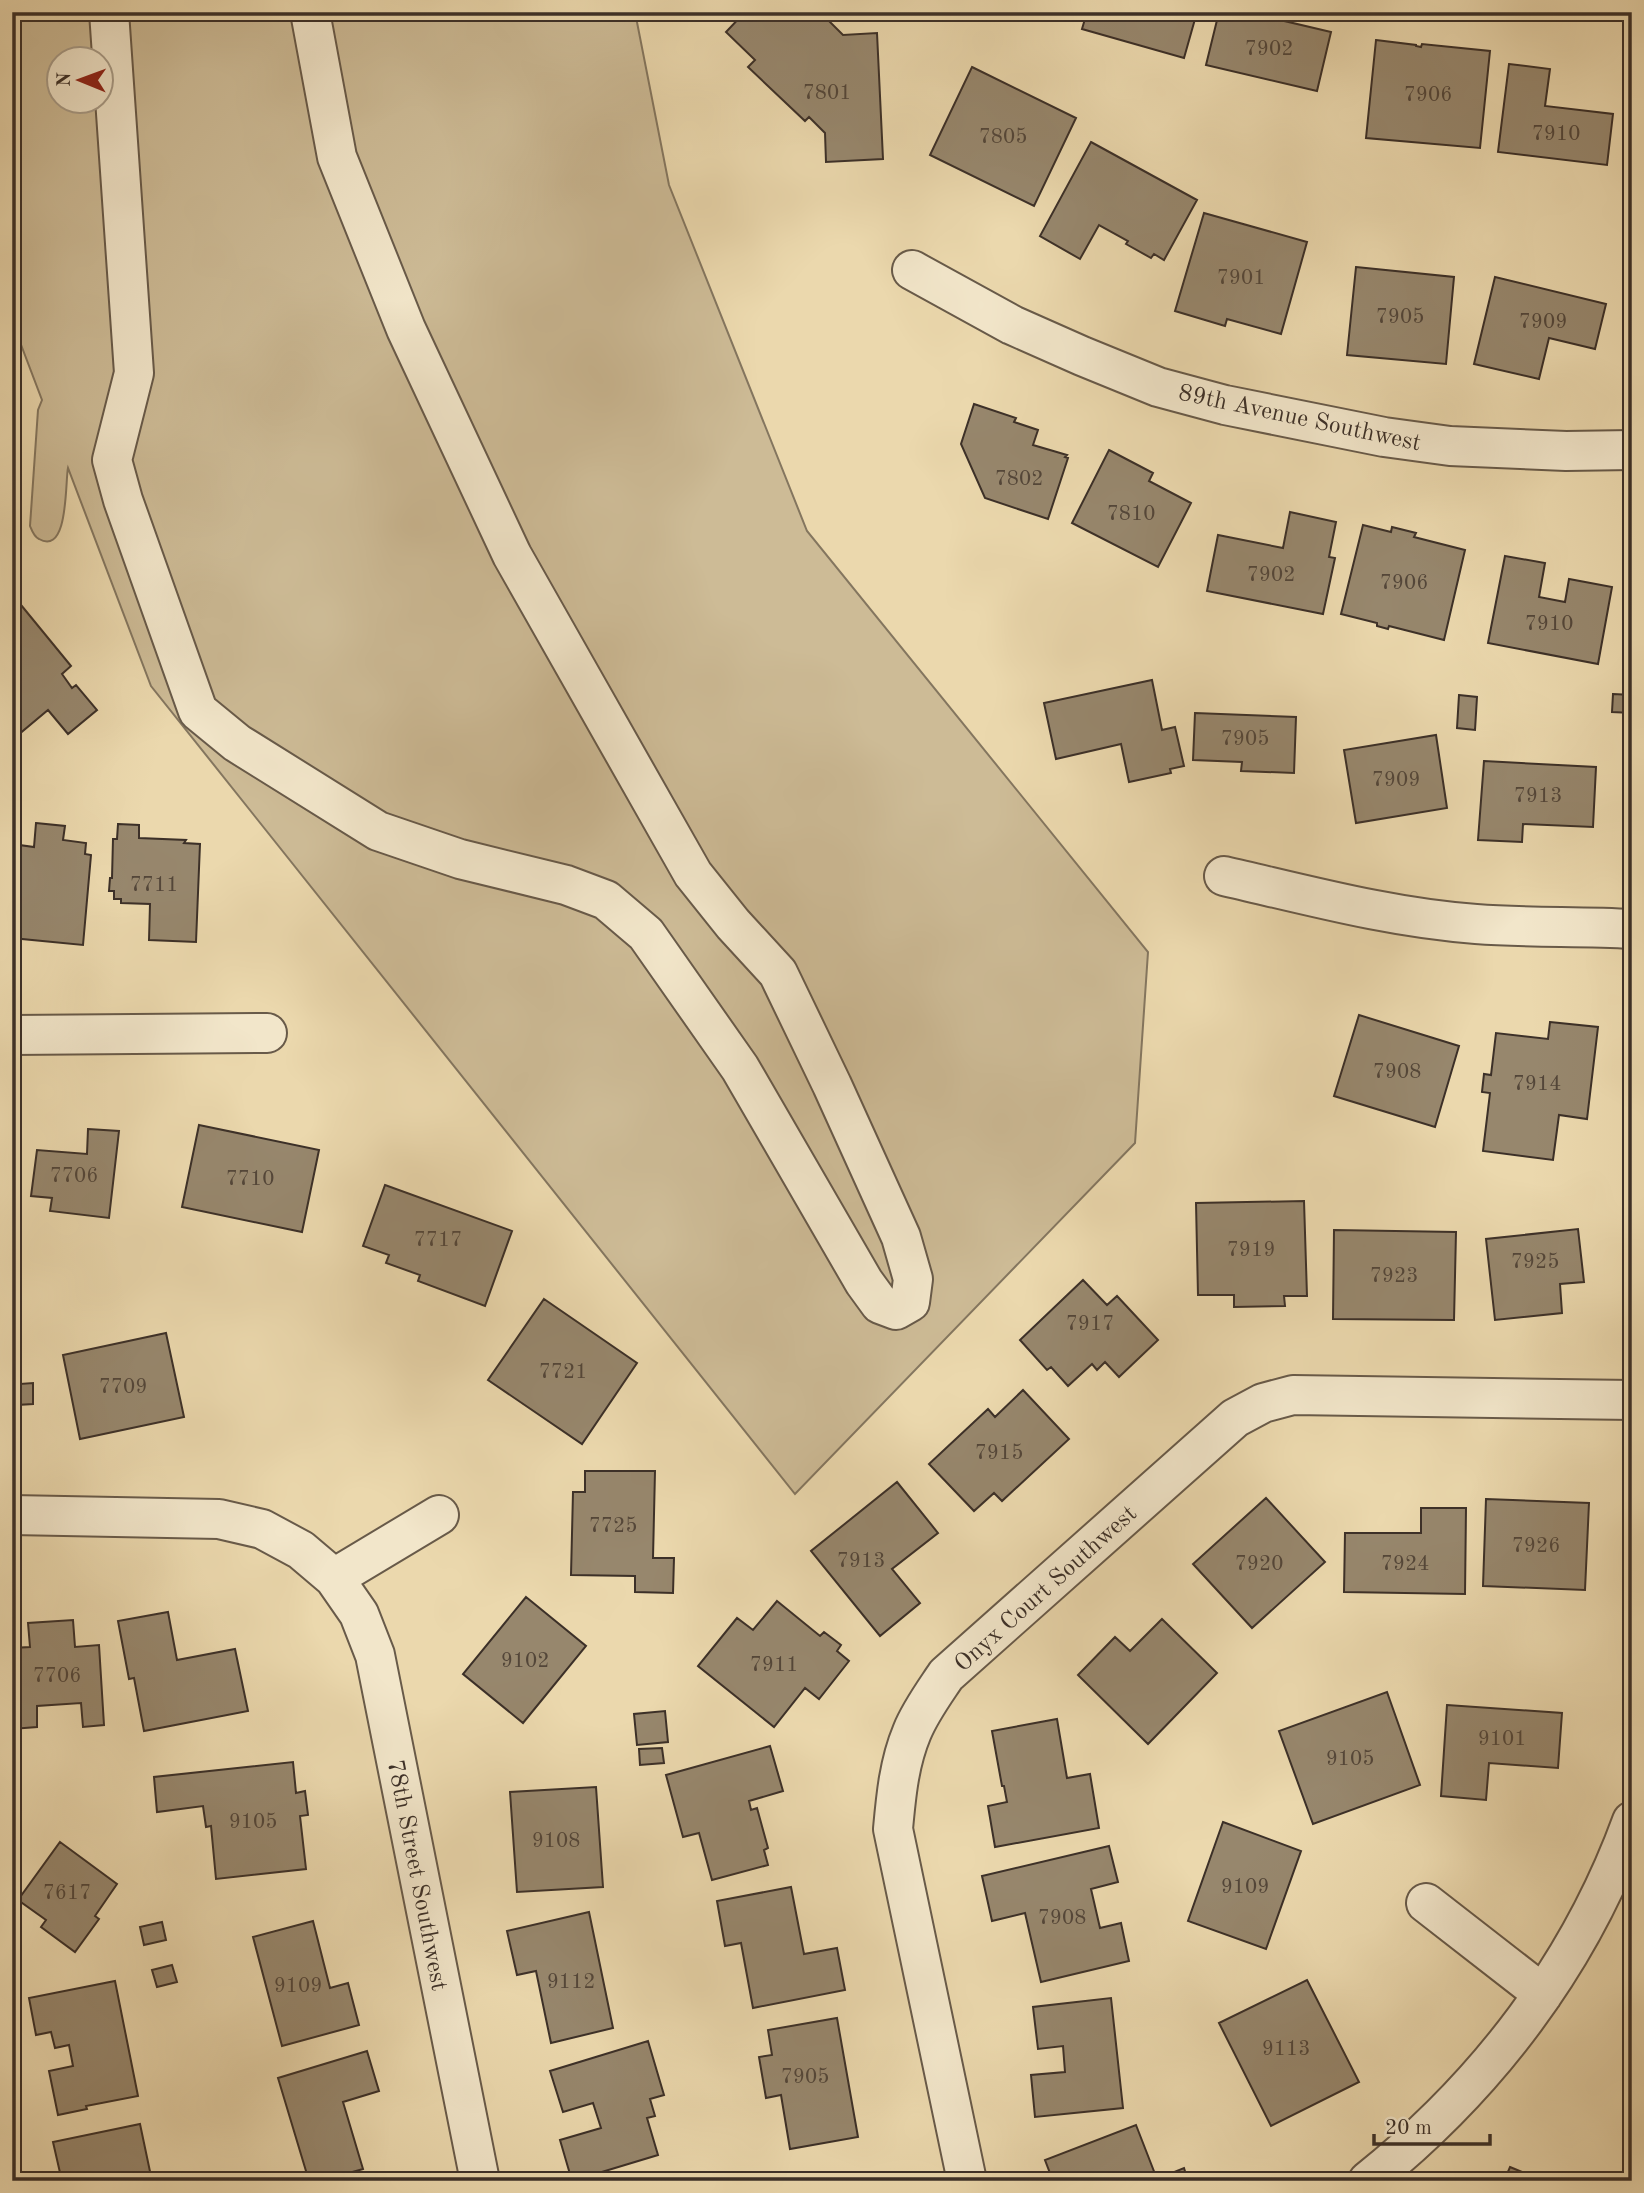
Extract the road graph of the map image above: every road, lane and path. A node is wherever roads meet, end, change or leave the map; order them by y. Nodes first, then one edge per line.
1 (109, 12) edge
2 (310, 12) edge
3 (912, 270) dead end
4 (1632, 450) edge
5 (1224, 877) dead end
6 (1632, 929) edge
7 (267, 1033) dead end
8 (12, 1035) edge
9 (1632, 1400) edge
10 (12, 1515) edge
11 (439, 1515) dead end
12 (334, 1578) junction
13 (1632, 1821) edge
14 (1426, 1903) dead end
15 (1543, 1994) junction
16 (480, 2181) edge
17 (967, 2181) edge
18 (1368, 2181) edge

1 - 2 street
3 - 4 street, 89th Avenue Southwest
5 - 6 street
7 - 8 street
9 - 17 street, Onyx Court Southwest
10 - 12 street, 78th Street Southwest
11 - 12 street
12 - 16 street, 78th Street Southwest
13 - 15 street
14 - 15 street
15 - 18 street

